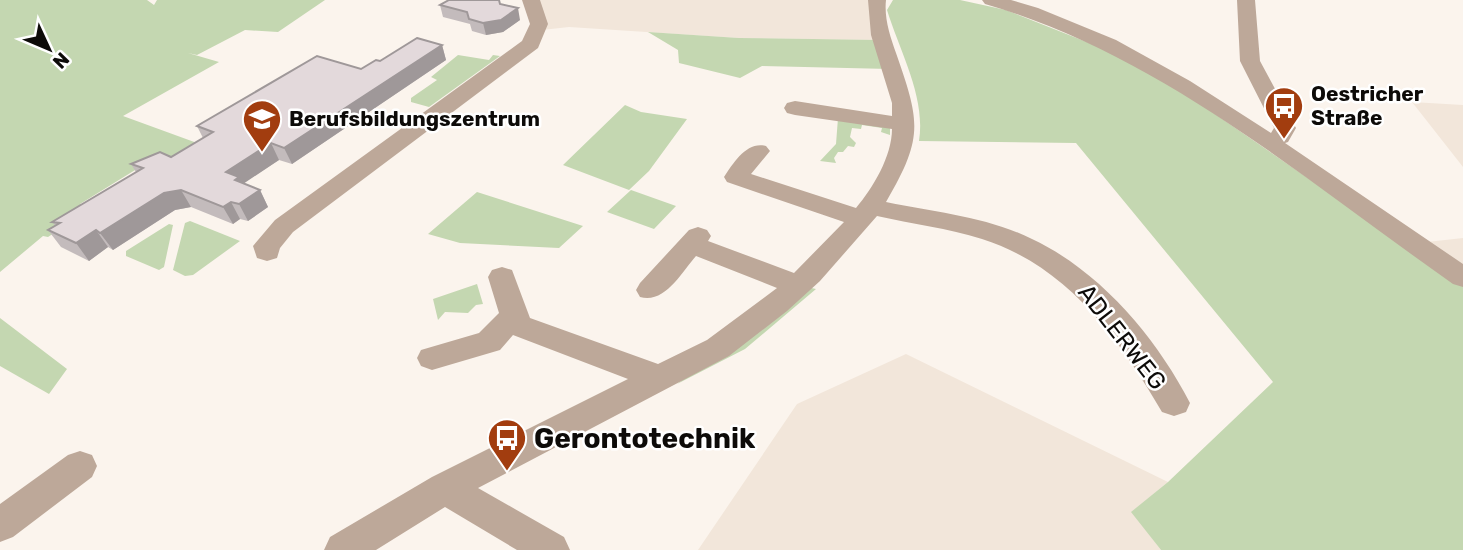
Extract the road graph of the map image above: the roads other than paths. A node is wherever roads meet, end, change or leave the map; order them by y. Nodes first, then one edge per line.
1 (531, 0) edge
2 (877, 0) edge
3 (1247, 0) edge
4 (1001, 1) edge
5 (904, 124) junction
6 (778, 128) dead end
7 (1286, 148) junction
8 (758, 151) dead end
9 (866, 213) junction
10 (267, 252) dead end
11 (502, 277) dead end
12 (1463, 277) edge
13 (798, 285) junction
14 (650, 290) dead end
15 (518, 325) junction
16 (432, 358) dead end
17 (660, 378) junction
18 (1174, 404) dead end
19 (80, 466) dead end
20 (445, 488) junction
21 (0, 525) edge
22 (343, 550) edge
23 (551, 550) edge

1 - 10 street
2 - 5 street
3 - 7 street
4 - 7 street
5 - 6 street
5 - 9 street
7 - 12 street
8 - 9 street
9 - 13 street
9 - 18 street, ADLERWEG
11 - 15 street
13 - 14 street
13 - 17 street
15 - 16 street
15 - 17 street
17 - 20 street
19 - 21 street
20 - 22 street
20 - 23 street

